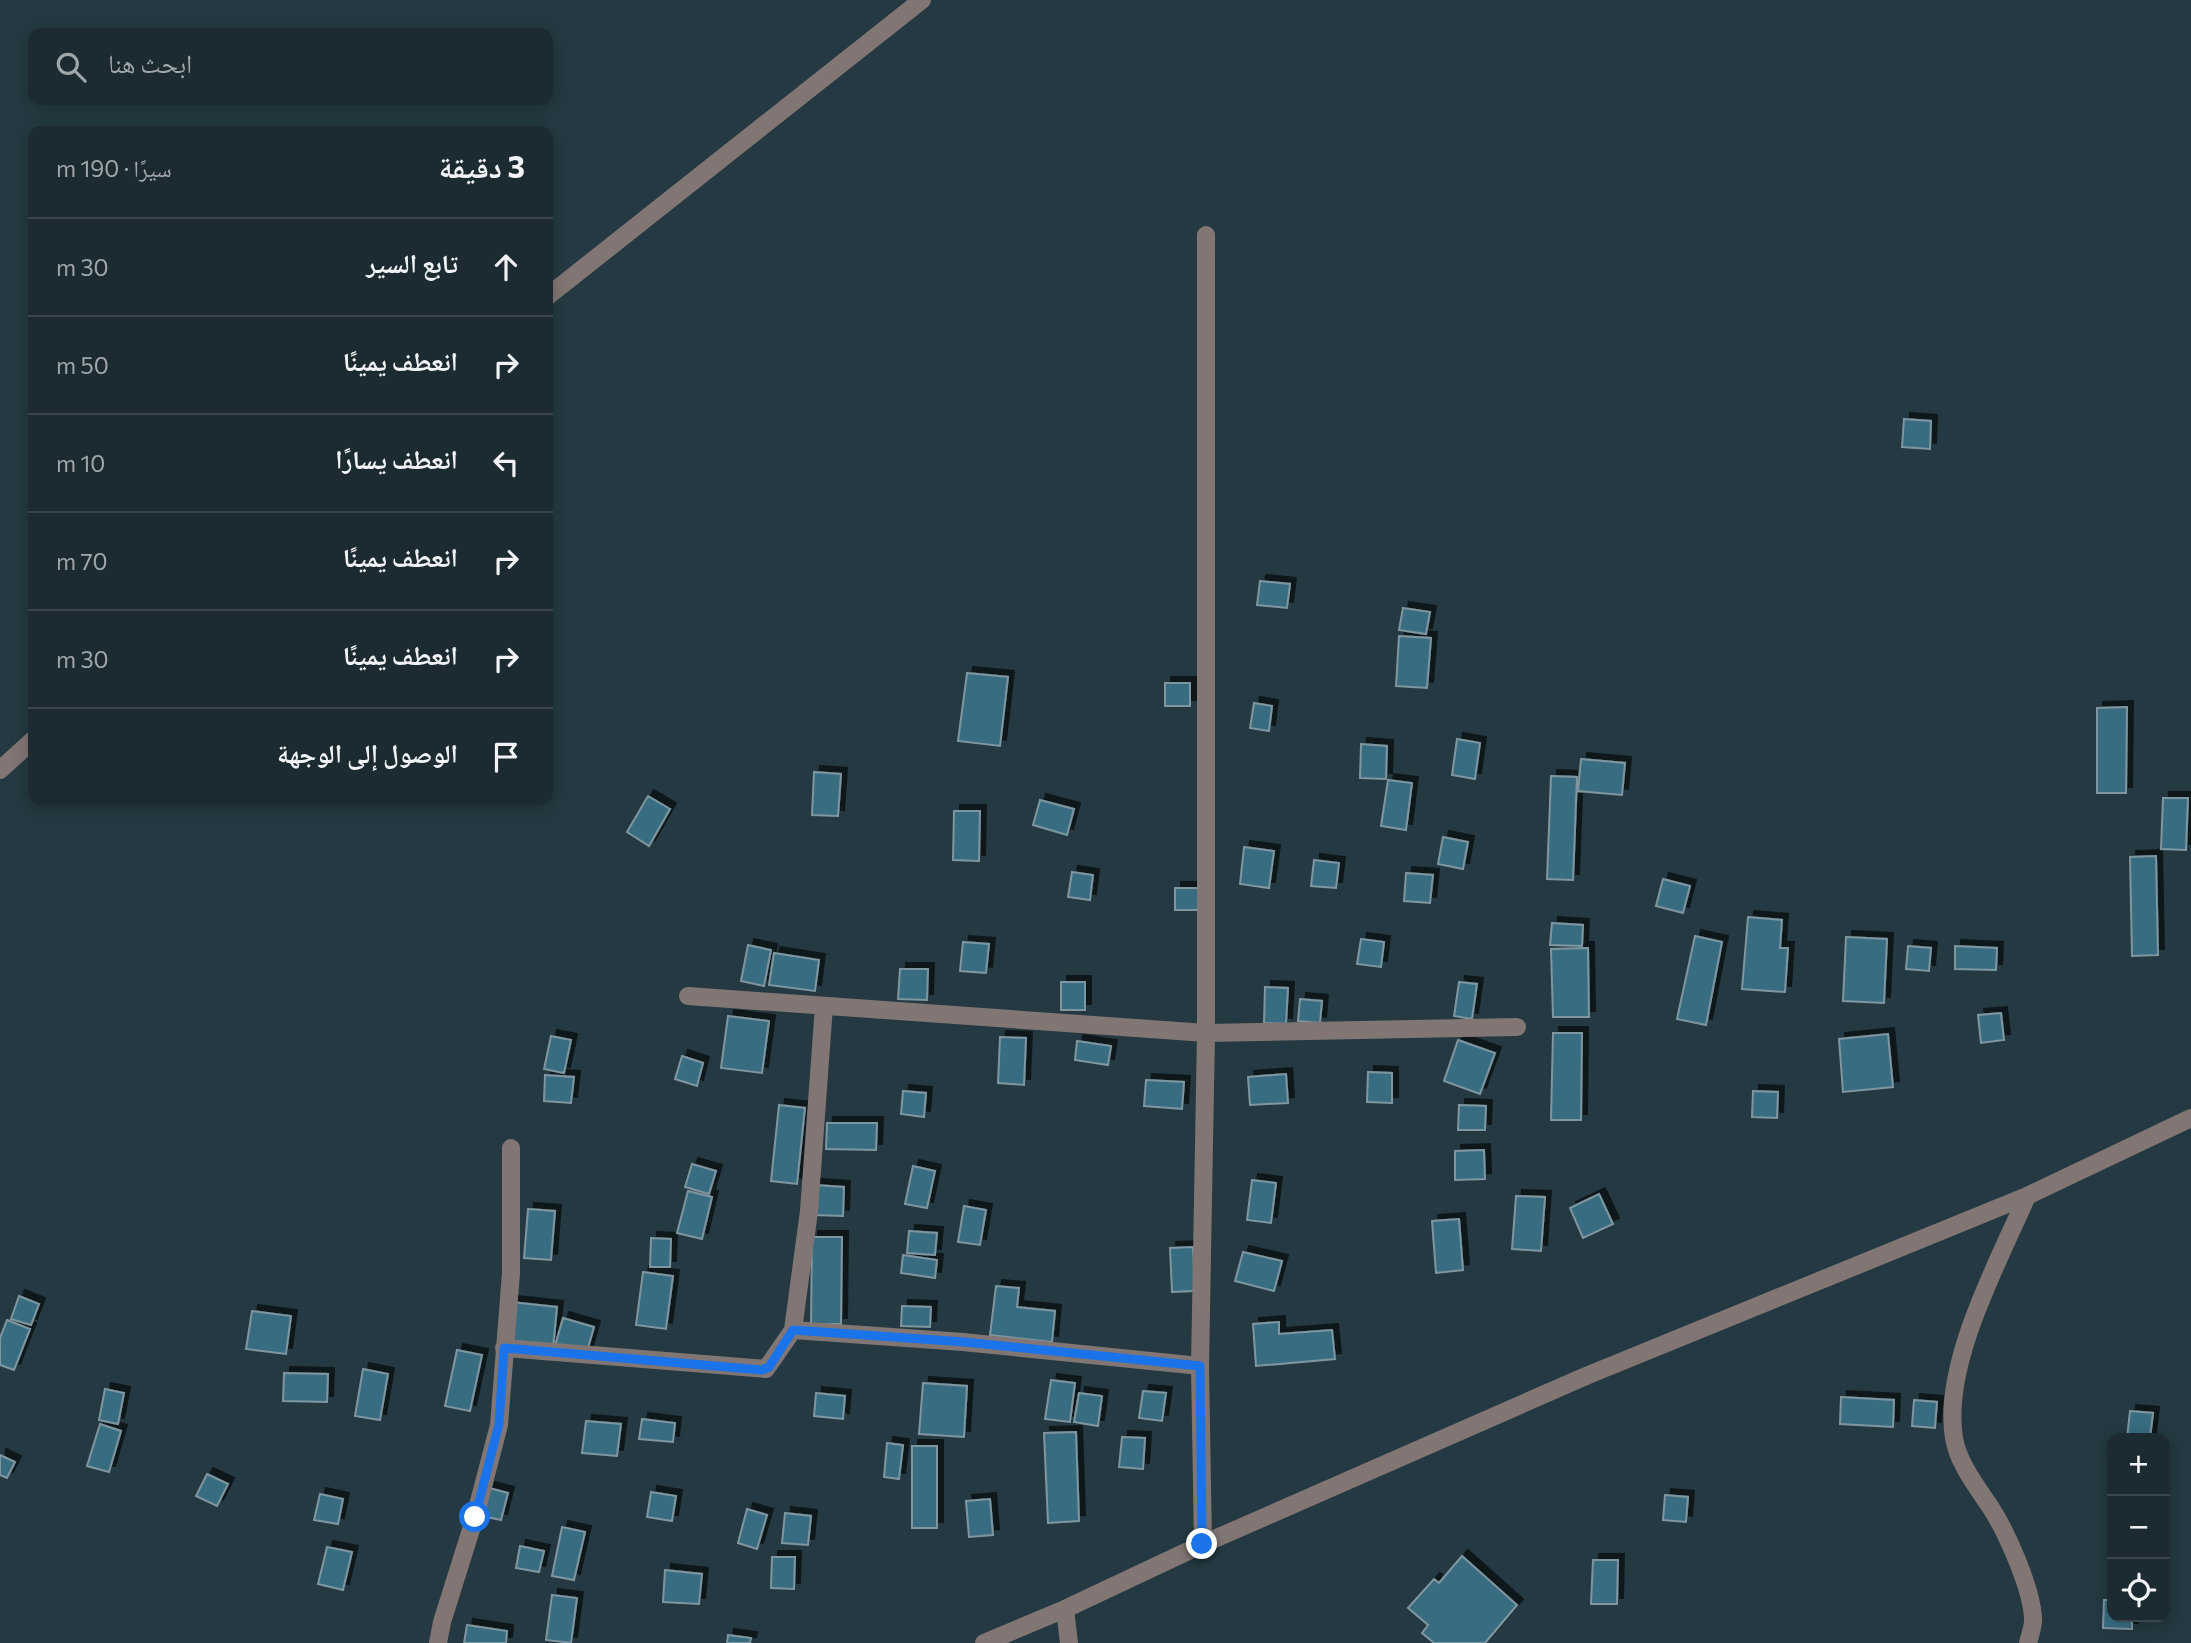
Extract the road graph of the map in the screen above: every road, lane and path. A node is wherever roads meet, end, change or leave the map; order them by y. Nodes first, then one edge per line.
1 (922, 0) edge
2 (1206, 235) dead end
3 (553, 292) edge
4 (28, 745) edge
5 (0, 770) edge
6 (688, 996) dead end
7 (824, 1006) junction
8 (1517, 1027) dead end
9 (1206, 1033) junction
10 (2191, 1118) edge
11 (511, 1148) dead end
12 (2027, 1196) junction
13 (793, 1330) junction
14 (504, 1348) junction
15 (1200, 1366) junction
16 (1202, 1544) junction
17 (1065, 1609) junction
18 (438, 1643) edge
19 (984, 1643) edge
20 (1069, 1643) edge
21 (2028, 1643) edge

1 - 3 street
2 - 9 street
4 - 5 street
6 - 7 street
7 - 9 street
7 - 13 street
8 - 9 street
9 - 15 street
10 - 12 street
11 - 14 street
12 - 16 street
12 - 21 street
13 - 14 street
13 - 15 street
14 - 18 street
15 - 16 street
16 - 17 street
17 - 19 street
17 - 20 street

